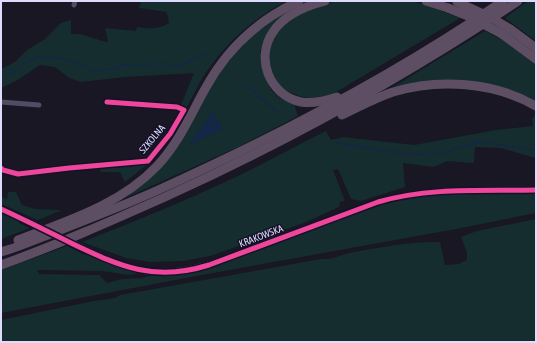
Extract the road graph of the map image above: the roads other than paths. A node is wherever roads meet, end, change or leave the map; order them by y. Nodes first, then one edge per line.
1 (299, 1) edge
2 (325, 1) edge
3 (426, 1) edge
4 (503, 1) edge
5 (518, 1) edge
6 (453, 4) edge
7 (536, 48) edge
8 (536, 59) edge
9 (357, 90) junction
10 (1, 102) edge
11 (107, 102) dead end
12 (39, 105) dead end
13 (536, 106) edge
14 (311, 126) junction
15 (1, 168) edge
16 (536, 190) edge
17 (1, 209) edge
18 (1, 247) edge
19 (1, 252) edge
20 (1, 265) edge

1 - 18 highway
2 - 9 highway
3 - 6 highway
4 - 9 highway
5 - 14 highway
6 - 7 highway, bridge
6 - 8 highway, bridge
9 - 19 highway
10 - 12 street
11 - 15 street, SZKOLNA
13 - 14 highway
14 - 20 highway
16 - 17 street, KRAKOWSKA, bridge

